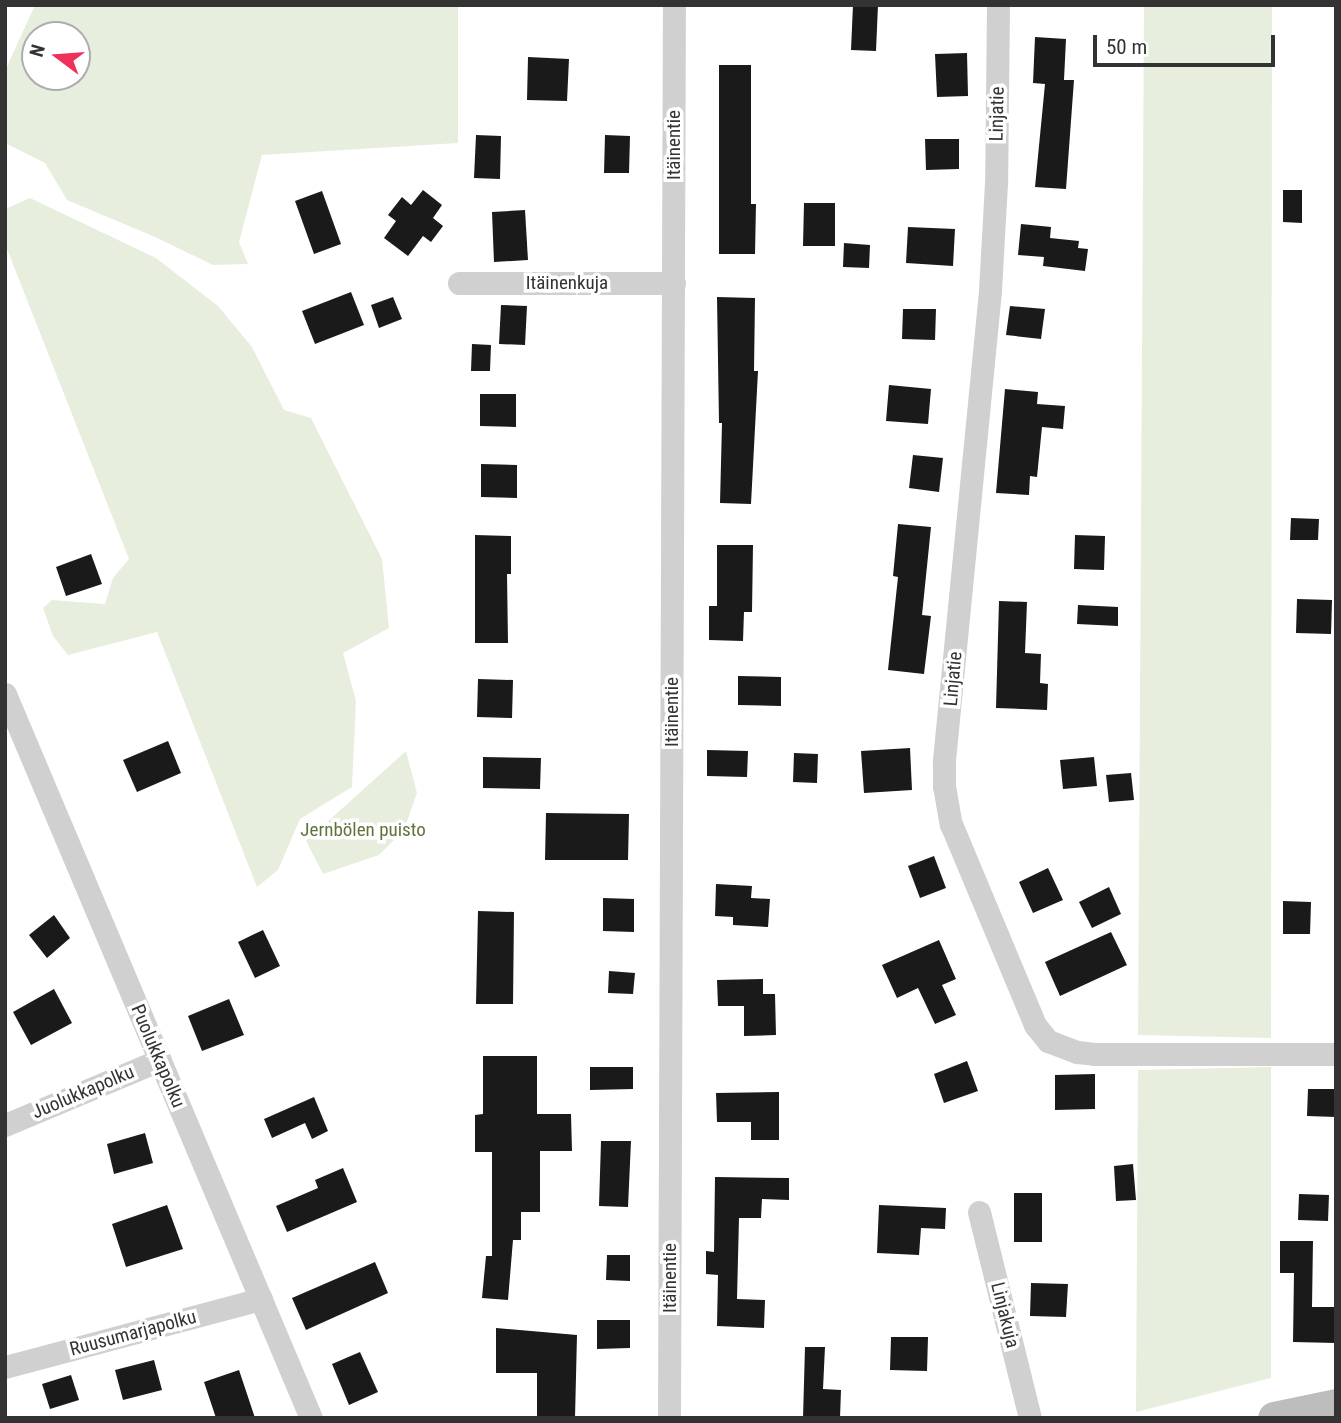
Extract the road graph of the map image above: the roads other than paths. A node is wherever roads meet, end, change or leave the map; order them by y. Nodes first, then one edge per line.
1 (674, 5) edge
2 (998, 5) edge
3 (459, 283) dead end
4 (674, 283) junction
5 (5, 694) edge
6 (1336, 1054) edge
7 (160, 1060) junction
8 (5, 1125) edge
9 (979, 1212) dead end
10 (261, 1299) junction
11 (5, 1367) edge
12 (1336, 1405) edge
13 (311, 1418) edge
14 (669, 1418) edge
15 (1030, 1418) edge
16 (1274, 1418) edge

1 - 4 street, Itäinentie
2 - 6 street, Linjatie
3 - 4 street, Itäinenkuja
4 - 14 street, Itäinentie
5 - 7 street, Puolukkapolku
7 - 8 street, Juolukkapolku
7 - 10 street, Puolukkapolku
9 - 15 street, Linjakuja
10 - 11 street, Ruusumarjapolku
10 - 13 street, Puolukkapolku
12 - 16 street

